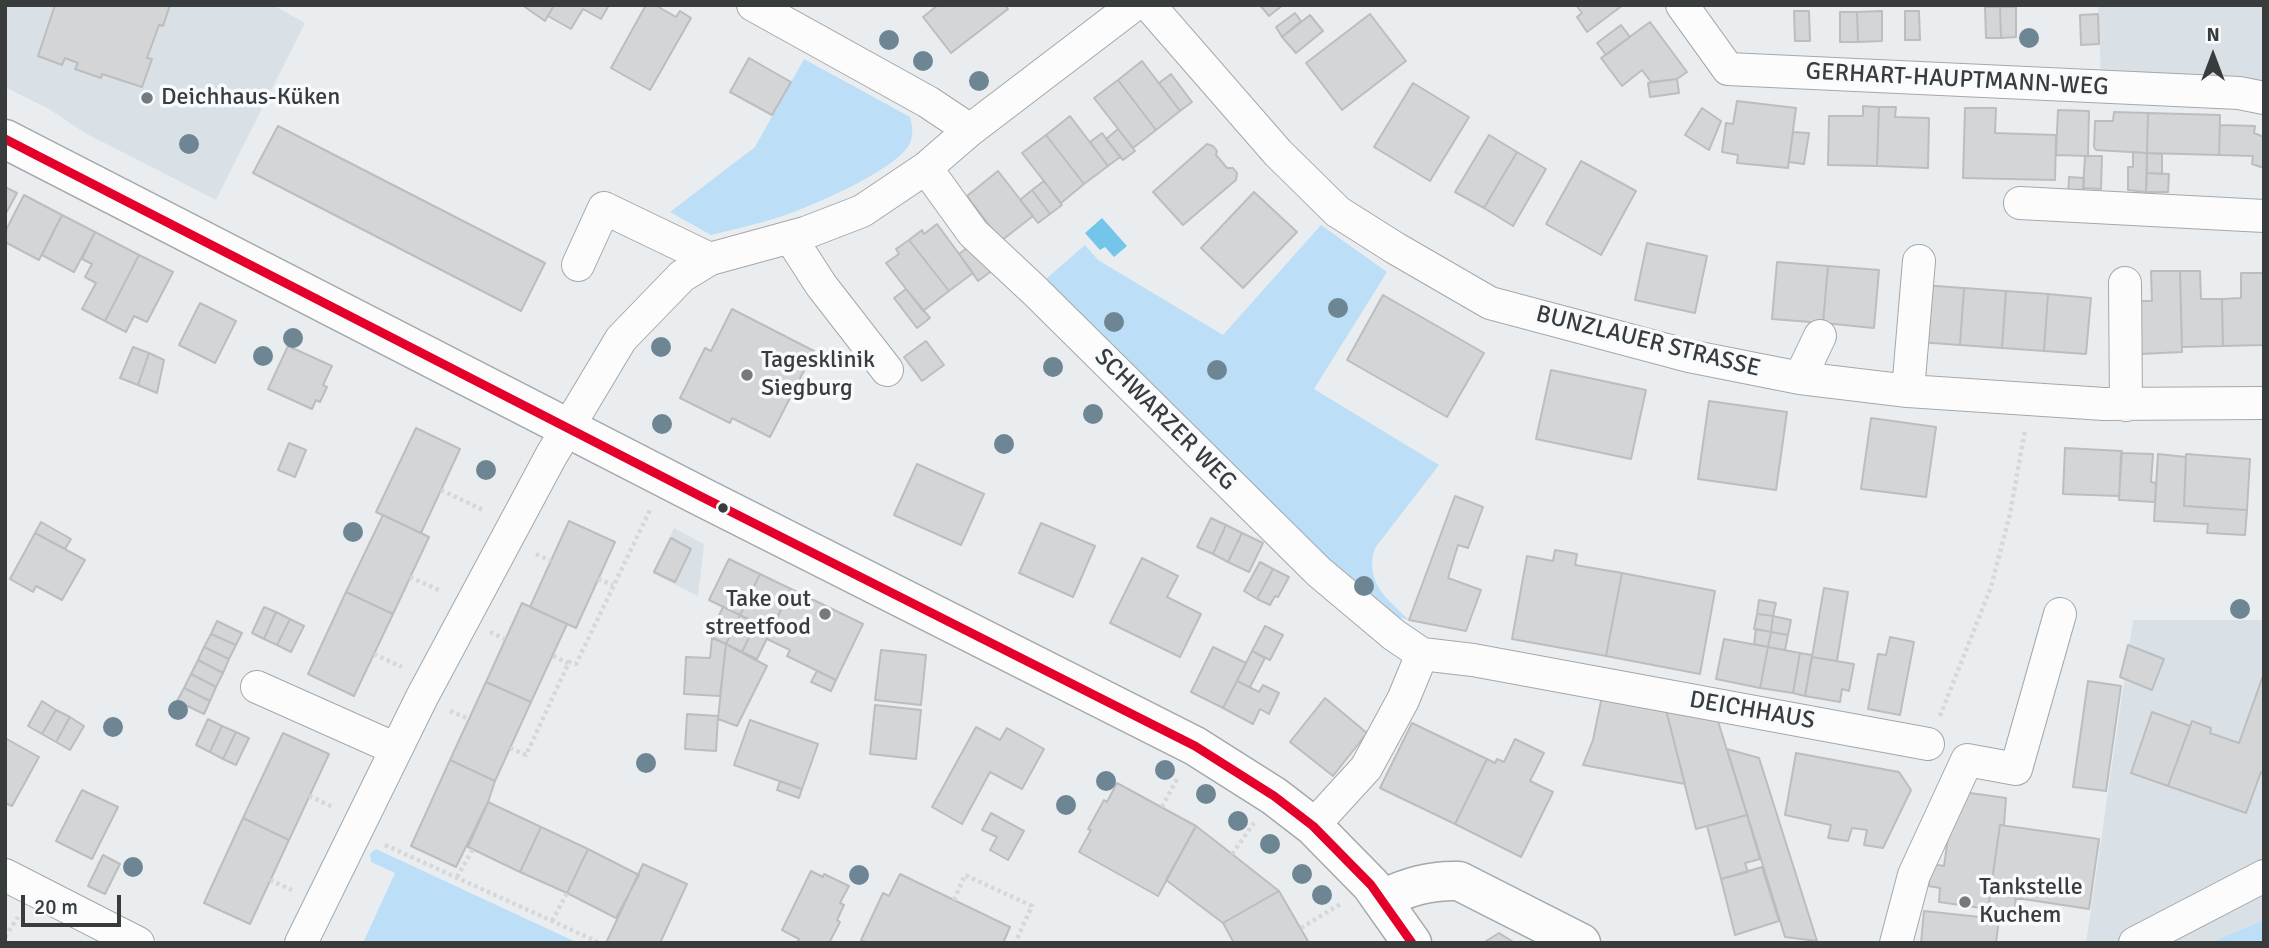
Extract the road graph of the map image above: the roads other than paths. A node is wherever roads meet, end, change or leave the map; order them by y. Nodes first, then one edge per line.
1 (753, 5) edge
2 (1134, 5) edge
3 (1149, 5) edge
4 (1682, 5) edge
5 (2264, 98) edge
6 (970, 130) junction
7 (5, 139) edge
8 (926, 168) junction
9 (2021, 203) dead end
10 (2264, 216) edge
11 (790, 237) junction
12 (710, 258) junction
13 (1919, 261) dead end
14 (578, 265) dead end
15 (2116, 285) dead end
16 (1820, 336) dead end
17 (887, 370) dead end
18 (1800, 378) junction
19 (1908, 391) junction
20 (2264, 403) edge
21 (2115, 404) junction
22 (567, 427) junction
23 (2060, 614) dead end
24 (1422, 654) junction
25 (257, 687) dead end
26 (1928, 744) road end
27 (396, 749) junction
28 (1313, 826) junction
29 (5, 875) edge
30 (2264, 876) edge
31 (1377, 892) junction
32 (138, 943) edge
33 (301, 943) edge
34 (1412, 943) edge
35 (1581, 943) edge
36 (1896, 943) edge
37 (2135, 943) edge

1 - 6 street
2 - 6 street
3 - 18 street, BUNZLAUER STRASSE
4 - 5 street, GERHART-HAUPTMANN-WEG
6 - 8 street
7 - 22 main road
8 - 11 street
8 - 24 street, SCHWARZER WEG
9 - 10 street
11 - 12 street
11 - 17 street
12 - 14 street
12 - 22 street
13 - 19 street
15 - 21 street
16 - 18 street
18 - 19 street, BUNZLAUER STRASSE
19 - 21 street, BUNZLAUER STRASSE
20 - 21 street, BUNZLAUER STRASSE
22 - 27 street
22 - 28 main road
23 - 36 street
24 - 26 street, DEICHHAUS
24 - 28 street
25 - 27 street
27 - 33 street
28 - 31 main road
29 - 32 street
30 - 37 street
31 - 34 main road
31 - 35 main road

